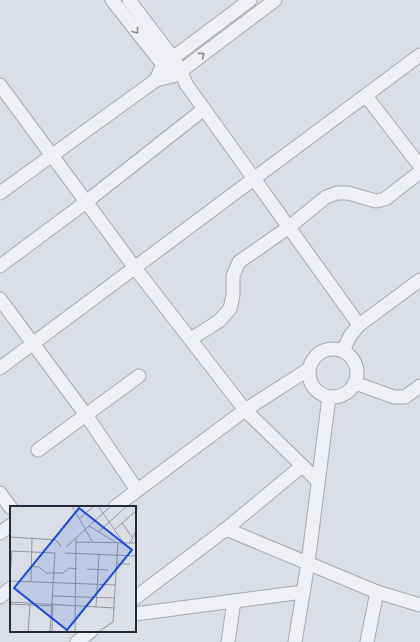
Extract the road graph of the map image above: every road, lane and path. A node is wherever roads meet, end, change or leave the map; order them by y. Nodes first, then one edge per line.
1 (112, 0) edge
2 (129, 0) edge
3 (250, 0) edge
4 (275, 0) edge
5 (420, 55) edge
6 (168, 62) junction
7 (177, 74) junction
8 (156, 80) junction
9 (0, 85) edge
10 (366, 96) junction
11 (204, 109) junction
12 (52, 156) junction
13 (420, 166) edge
14 (420, 172) edge
15 (254, 178) junction
16 (0, 193) edge
17 (86, 202) junction
18 (289, 226) junction
19 (0, 266) edge
20 (134, 268) junction
21 (420, 280) edge
22 (0, 299) edge
23 (360, 325) junction
24 (191, 339) junction
25 (33, 343) junction
26 (343, 351) junction
27 (0, 368) edge
28 (309, 370) junction
29 (139, 376) dead end
30 (355, 383) junction
31 (420, 386) edge
32 (329, 397) junction
33 (245, 410) junction
34 (86, 416) junction
35 (38, 450) dead end
36 (302, 466) junction
37 (318, 481) junction
38 (137, 490) junction
39 (0, 493) edge
40 (116, 506) edge
41 (10, 507) edge
42 (10, 526) edge
43 (226, 529) junction
44 (0, 533) edge
45 (308, 563) junction
46 (10, 589) edge
47 (303, 592) junction
48 (377, 592) junction
49 (0, 597) edge
50 (136, 597) edge
51 (234, 601) junction
52 (420, 605) edge
53 (136, 614) edge
54 (90, 632) edge
55 (77, 642) edge
56 (228, 642) edge
57 (295, 642) edge
58 (367, 642) edge

1 -> 6 street
2 - 6 street
3 - 6 street
7 -> 4 street
5 - 10 street
6 - 7 street
6 - 8 street
7 - 8 street
7 - 11 street
8 - 12 street
9 - 12 street
10 - 13 street
10 - 15 street
11 - 15 street
11 - 17 street
12 - 16 street
12 - 17 street
14 - 18 street
15 - 18 street
15 - 20 street
17 - 19 street
17 - 20 street
18 - 23 street
18 - 24 street
20 - 24 street
20 - 25 street
21 - 23 street
22 - 25 street
23 - 26 street
24 - 33 street
25 - 27 street
25 - 34 street
26 - 28 street
26 - 30 street
28 - 32 street
28 - 33 street
29 - 34 street
30 - 31 street
30 - 32 street
32 - 37 street
33 - 36 street
33 - 38 street
34 - 35 street
34 - 38 street
36 - 37 street
36 - 43 street
37 - 45 street
38 - 40 street
39 - 41 street
42 - 44 street
43 - 45 street
43 - 50 street
45 - 47 street
45 - 48 street
46 - 49 street
47 - 51 street
47 - 57 street
48 - 52 street
48 - 58 street
51 - 53 street
51 - 56 street
54 - 55 street

